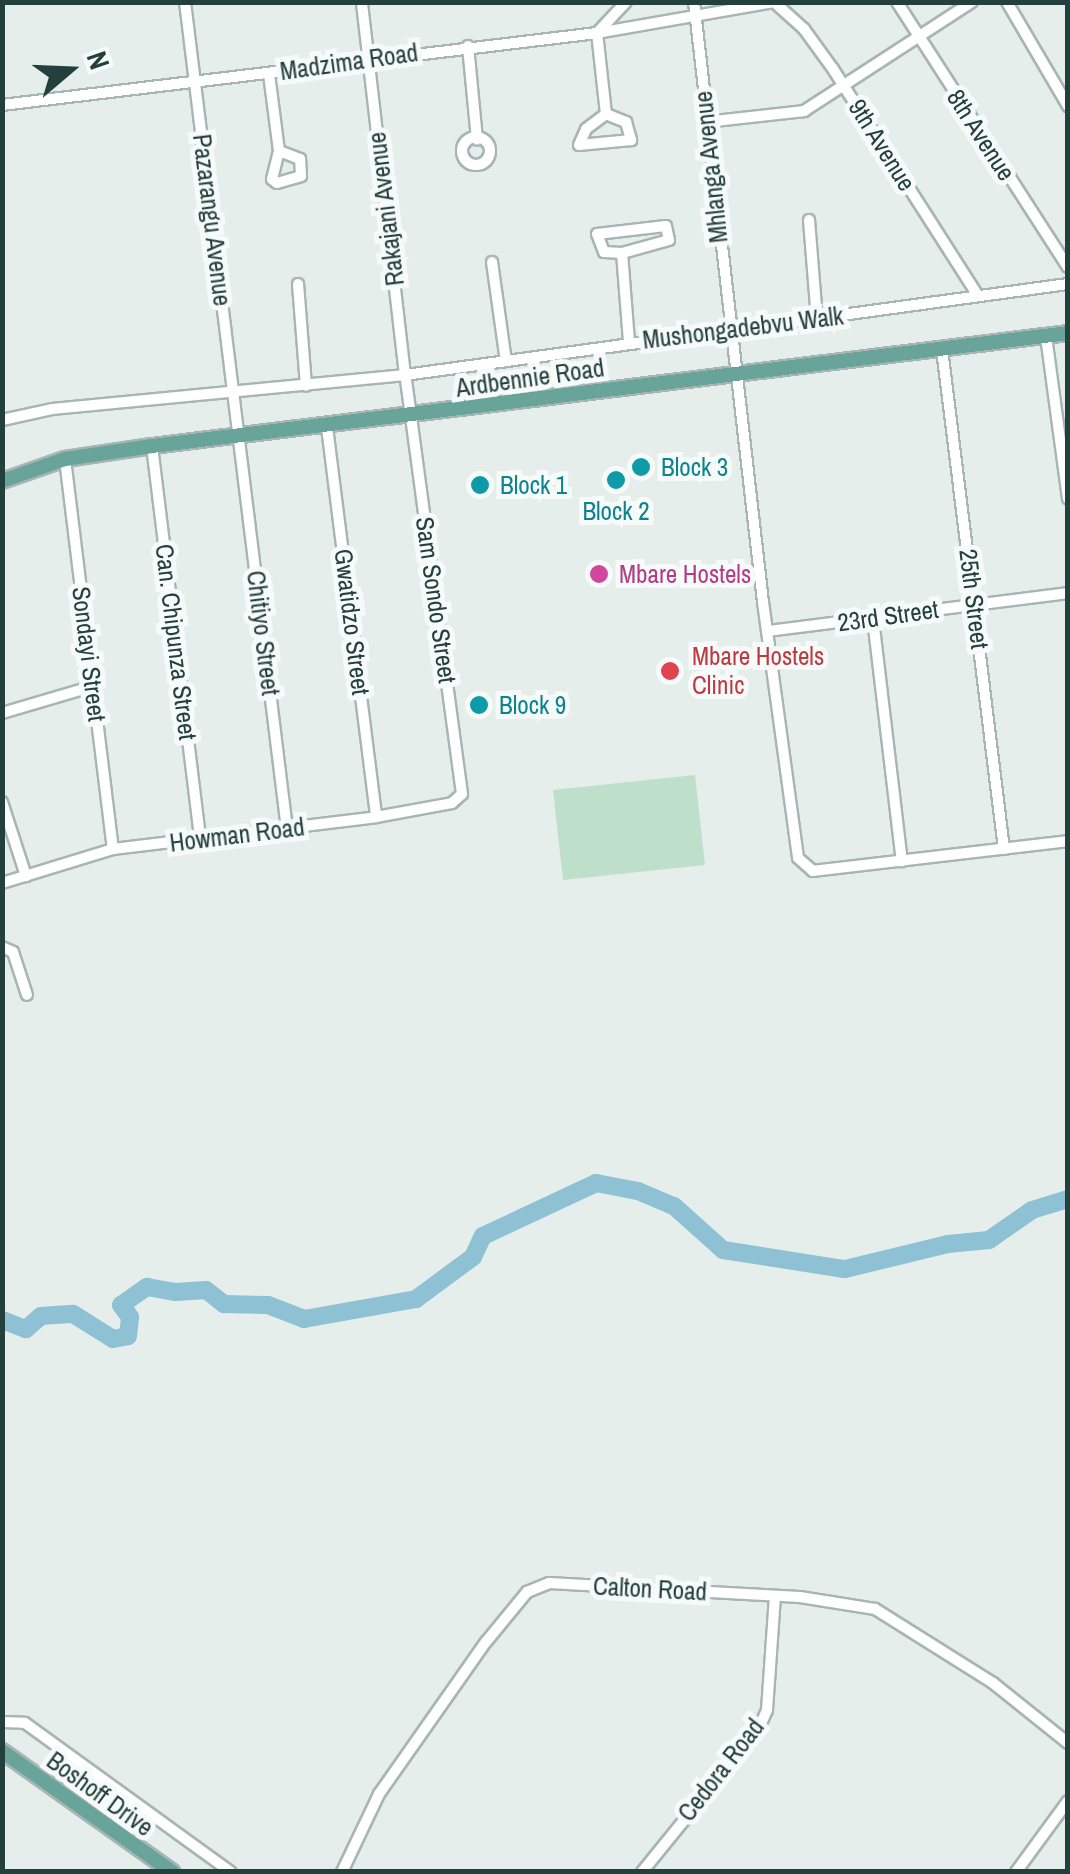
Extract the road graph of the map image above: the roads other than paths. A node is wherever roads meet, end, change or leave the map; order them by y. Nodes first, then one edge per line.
1 (185, 2) edge
2 (362, 2) edge
3 (626, 2) edge
4 (694, 2) edge
5 (774, 2) edge
6 (897, 2) edge
7 (972, 2) edge
8 (1007, 2) edge
9 (695, 18) junction
10 (597, 33) junction
11 (918, 39) junction
12 (468, 46) junction
13 (368, 59) junction
14 (269, 74) junction
15 (195, 82) junction
16 (844, 85) junction
17 (2, 105) edge
18 (1068, 106) edge
19 (606, 114) junction
20 (706, 122) junction
21 (477, 140) dead end
22 (280, 151) dead end
23 (809, 220) dead end
24 (622, 253) junction
25 (492, 262) dead end
26 (1068, 267) edge
27 (298, 284) dead end
28 (1068, 284) edge
29 (978, 296) junction
30 (817, 319) junction
31 (730, 331) junction
32 (1068, 333) edge
33 (1046, 336) junction
34 (630, 342) junction
35 (942, 349) junction
36 (506, 361) junction
37 (736, 373) junction
38 (405, 375) junction
39 (306, 386) junction
40 (232, 392) junction
41 (411, 416) junction
42 (2, 420) edge
43 (327, 427) junction
44 (239, 438) junction
45 (152, 446) junction
46 (65, 459) junction
47 (2, 481) edge
48 (1068, 499) edge
49 (1068, 593) edge
50 (975, 604) junction
51 (873, 620) junction
52 (768, 631) junction
53 (94, 686) junction
54 (2, 713) edge
55 (462, 785) joint
56 (2, 802) edge
57 (376, 817) junction
58 (288, 829) junction
59 (200, 839) junction
60 (1068, 841) edge
61 (114, 849) junction
62 (1004, 849) junction
63 (902, 861) junction
64 (26, 876) junction
65 (2, 883) edge
66 (2, 947) edge
67 (27, 994) dead end
68 (775, 1597) junction
69 (2, 1722) edge
70 (1068, 1743) edge
71 (2, 1750) edge
72 (1068, 1801) edge
73 (172, 1872) edge
74 (231, 1872) edge
75 (342, 1872) edge
76 (642, 1872) edge
77 (1016, 1872) edge

1 - 15 street, Pazarangu Avenue
2 - 13 street, Rakajani Avenue
3 - 10 street
4 - 9 street, Mhlanga Avenue
5 - 9 street, 9th Avenue
5 - 16 street, 9th Avenue
6 - 11 street, 8th Avenue
7 - 11 street
8 - 18 street
9 - 10 street, Madzima Road
9 - 20 street, Mhlanga Avenue
10 - 12 street, Madzima Road
10 - 19 street
11 - 16 street
11 - 26 street, 8th Avenue
12 - 13 street, Madzima Road
12 - 21 street
13 - 14 street, Madzima Road
13 - 38 street, Rakajani Avenue
14 - 15 street, Madzima Road
14 - 22 street
15 - 17 street, Madzima Road
15 - 40 street, Pazarangu Avenue
16 - 20 street
16 - 29 street, 9th Avenue
19 - 19 street
20 - 31 street, Mhlanga Avenue
23 - 30 street
24 - 24 street
24 - 34 street
25 - 36 street
27 - 39 street
28 - 29 street, Mushongadebvu Walk
29 - 30 street, Mushongadebvu Walk
30 - 31 street, Mushongadebvu Walk
31 - 34 street, Mushongadebvu Walk
31 - 37 street, Mhlanga Avenue
32 - 33 main road, Ardbennie Road
33 - 35 main road, Ardbennie Road
33 - 48 street
34 - 36 street, Mushongadebvu Walk
35 - 37 main road, Ardbennie Road
35 - 50 street, 25th Street
36 - 38 street, Mushongadebvu Walk
37 - 41 main road, Ardbennie Road
37 - 52 street, Mhlanga Avenue
38 - 39 street, Mushongadebvu Walk
38 - 41 street, Rakajani Avenue
39 - 40 street, Mushongadebvu Walk
40 - 42 street, Mushongadebvu Walk
40 - 44 street, Pazarangu Avenue
41 - 43 main road, Ardbennie Road
41 - 55 street, Sam Sondo Street
43 - 44 main road, Ardbennie Road
43 - 57 street, Gwatidzo Street
44 - 45 main road, Ardbennie Road
44 - 58 street, Chitiyo Street
45 - 46 main road, Ardbennie Road
45 - 59 street, Can. Chipunza Street
46 - 47 main road, Ardbennie Road
46 - 53 street, Sondayi Street
49 - 50 street, 23rd Street
50 - 51 street, 23rd Street
50 - 62 street, 25th Street
51 - 52 street, 23rd Street
51 - 63 street
52 - 63 street, Mhlanga Avenue
53 - 54 street
53 - 61 street, Sondayi Street
55 - 57 street, Howman Road
56 - 64 street
57 - 58 street, Howman Road
58 - 59 street, Howman Road
59 - 61 street, Howman Road
60 - 62 street
61 - 64 street, Howman Road
62 - 63 street
64 - 65 street, Howman Road
66 - 67 street
68 - 70 street, Calton Road
68 - 75 street, Calton Road
68 - 76 street, Cedora Road
69 - 74 street
71 - 73 main road, Boshoff Drive
72 - 77 street

